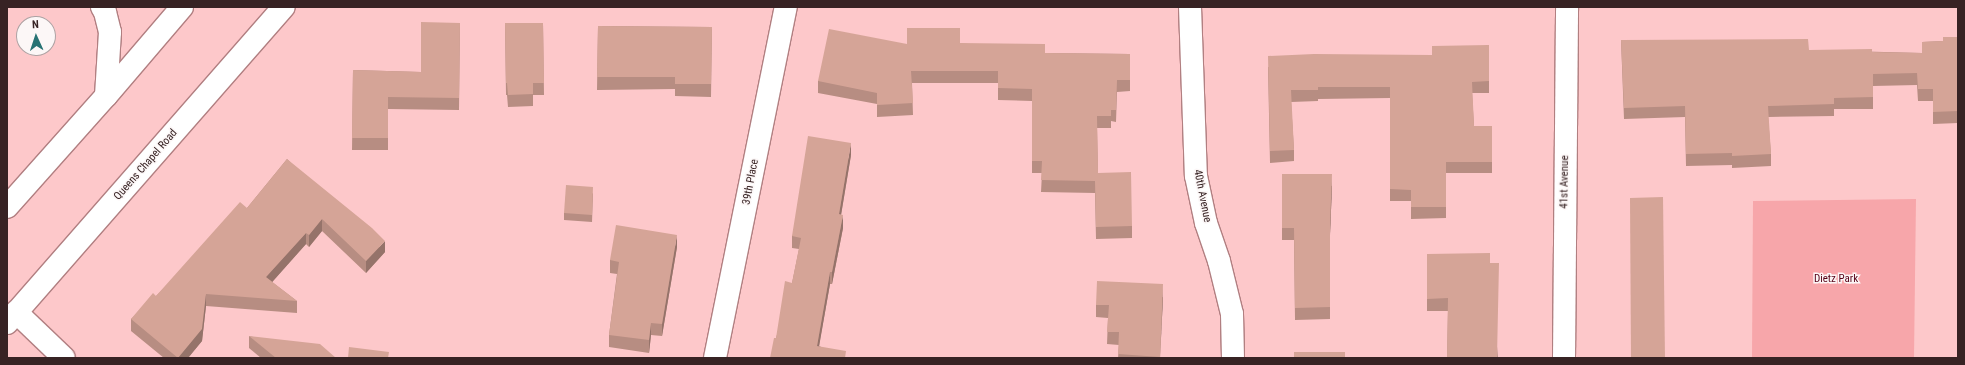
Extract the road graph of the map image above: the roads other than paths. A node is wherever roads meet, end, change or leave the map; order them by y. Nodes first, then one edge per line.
1 (102, 7) edge
2 (182, 7) edge
3 (284, 7) edge
4 (786, 7) edge
5 (1190, 7) edge
6 (1567, 7) edge
7 (106, 96) junction
8 (7, 207) edge
9 (12, 318) edge
10 (64, 358) edge
11 (715, 358) edge
12 (1233, 358) edge
13 (1564, 358) edge

1 - 7 street
2 - 7 street
3 - 9 street, Queens Chapel Road
4 - 11 street, 39th Place
5 - 12 street, 40th Avenue
6 - 13 street, 41st Avenue
7 - 8 street
9 - 10 street

